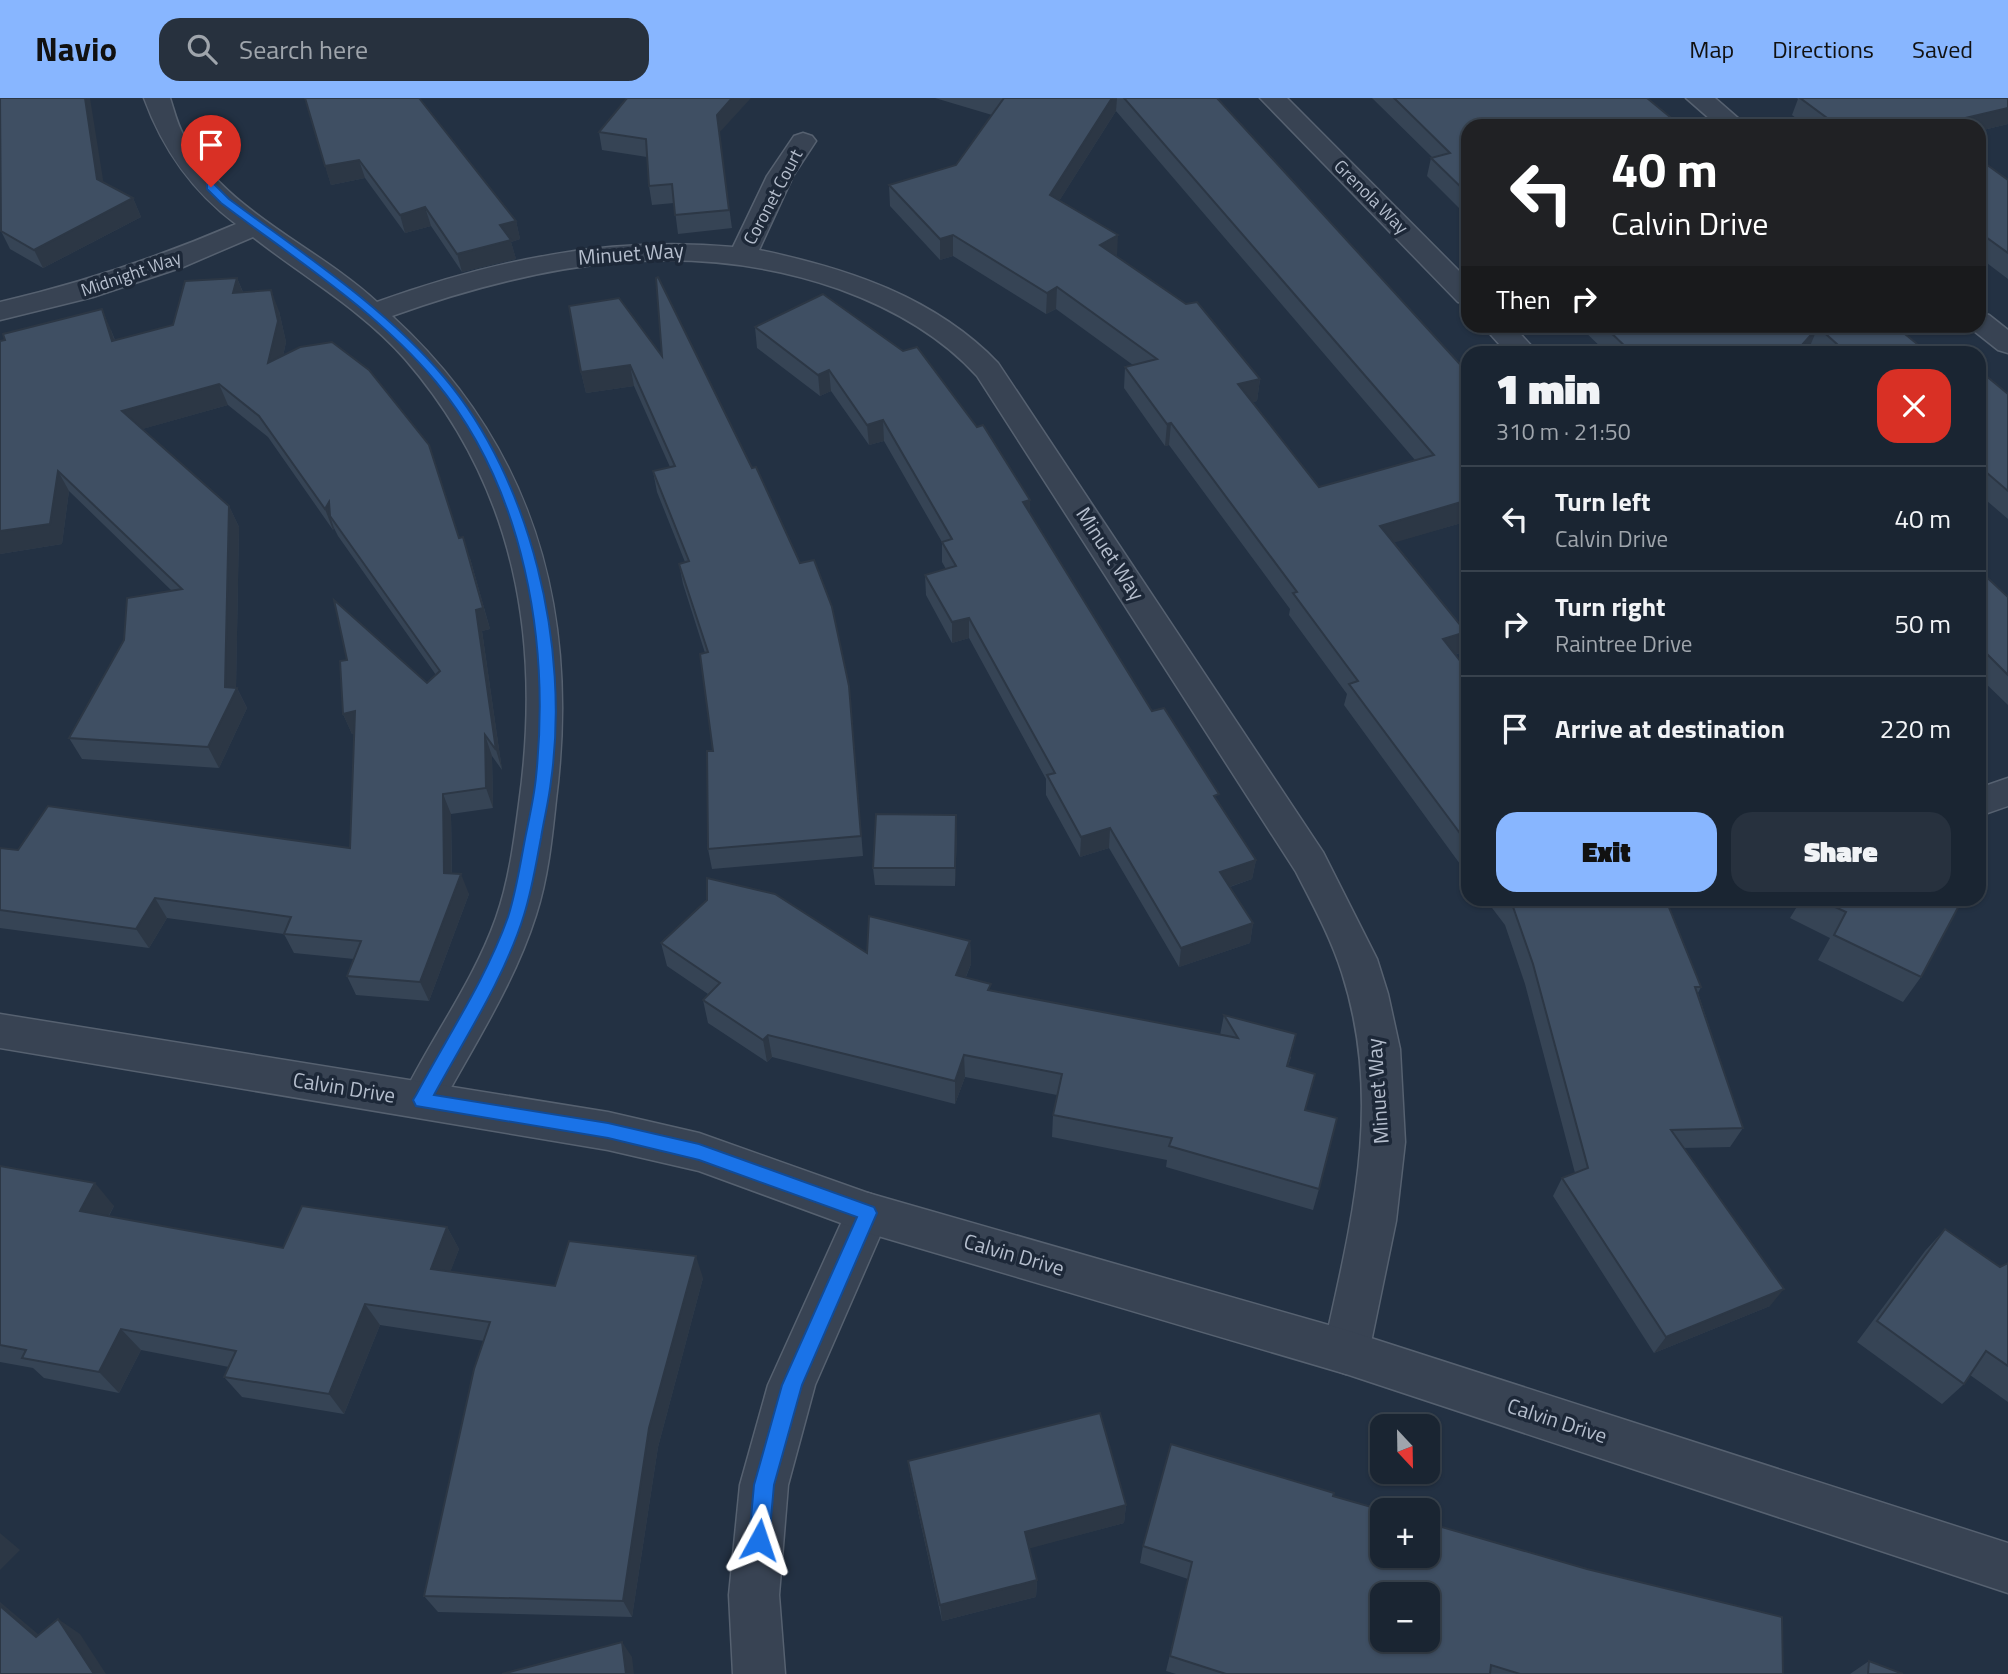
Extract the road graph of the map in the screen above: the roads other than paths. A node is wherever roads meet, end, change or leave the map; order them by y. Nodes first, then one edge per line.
1 (157, 98) edge
2 (1273, 98) edge
3 (1699, 98) edge
4 (1725, 119) edge
5 (803, 141) dead end
6 (258, 225) junction
7 (743, 254) junction
8 (1461, 289) edge
9 (0, 312) edge
10 (374, 313) junction
11 (1986, 327) edge
12 (1504, 333) edge
13 (2008, 344) edge
14 (1517, 346) edge
15 (2008, 792) edge
16 (1986, 800) edge
17 (0, 1031) edge
18 (422, 1100) junction
19 (868, 1213) junction
20 (1346, 1352) junction
21 (2008, 1568) edge
22 (759, 1674) edge

1 - 6 street
2 - 8 street, Grenola Way
3 - 4 street
5 - 7 street, Coronet Court
6 - 9 street, Midnight Way
6 - 10 street
7 - 10 street, Minuet Way
7 - 20 street, Minuet Way
10 - 18 street
11 - 13 street
12 - 14 street
15 - 16 street
17 - 18 street, Calvin Drive
18 - 19 street, Calvin Drive
19 - 20 street, Calvin Drive
19 - 22 street
20 - 21 street, Calvin Drive

